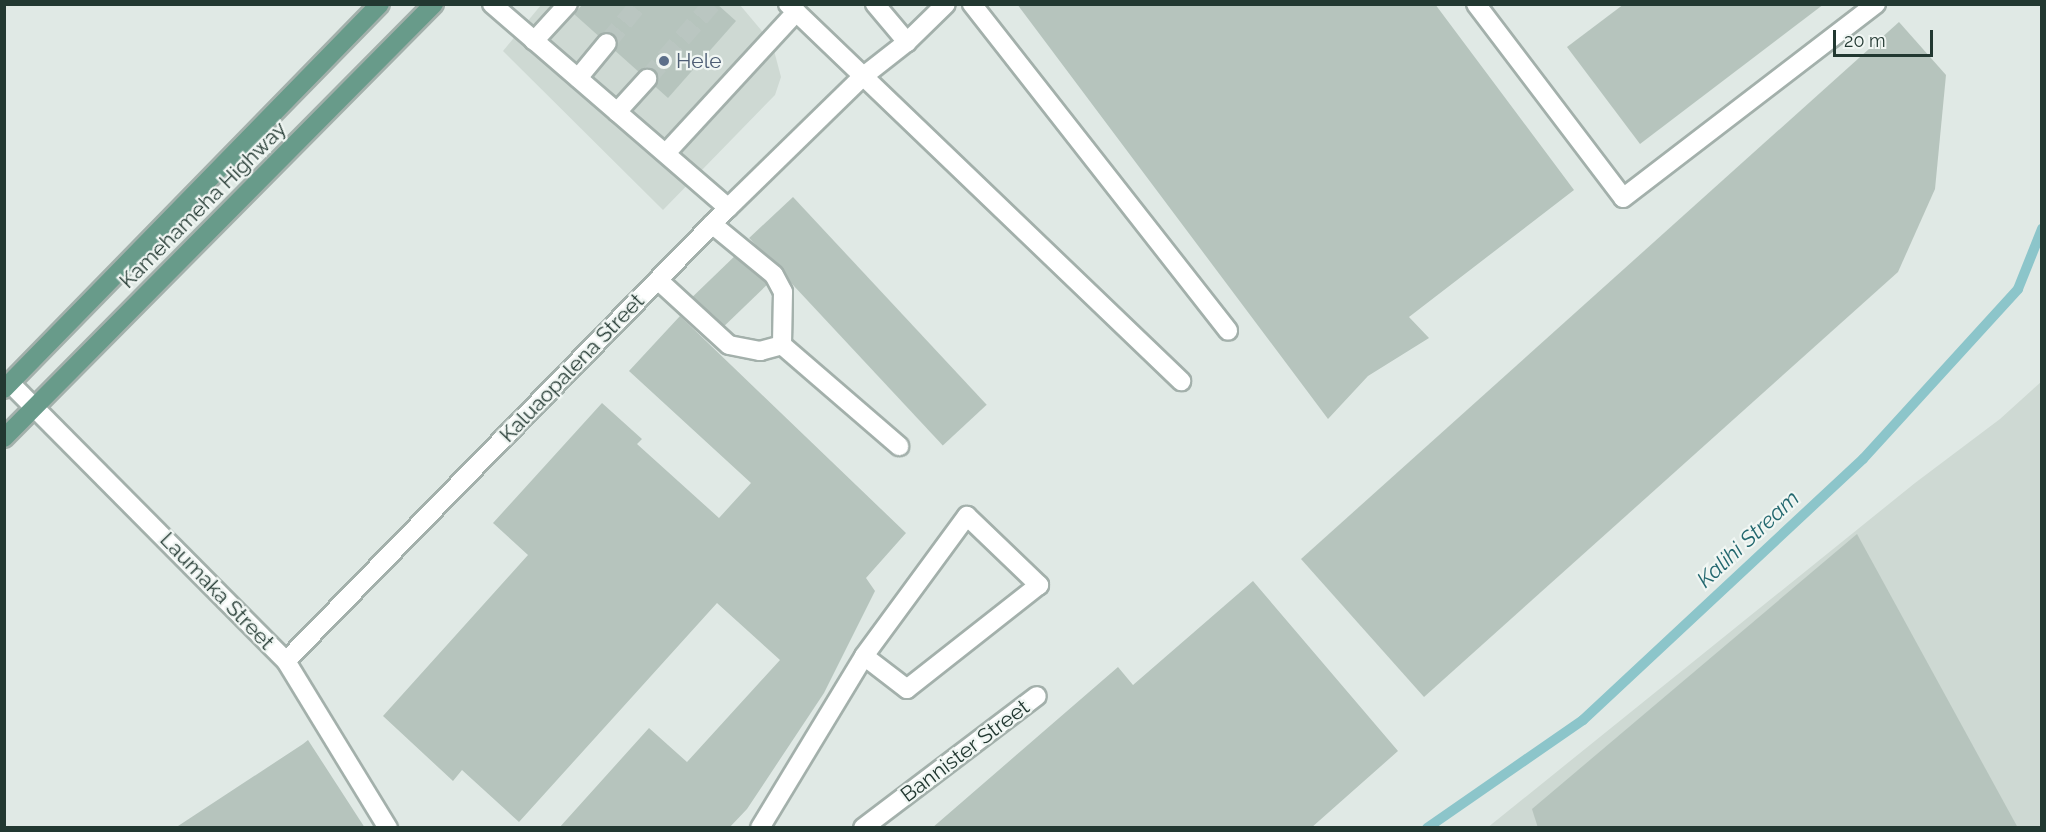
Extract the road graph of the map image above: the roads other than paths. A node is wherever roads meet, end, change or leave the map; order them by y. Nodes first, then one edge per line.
1 (380, 4) edge
2 (434, 4) edge
3 (492, 4) edge
4 (568, 4) edge
5 (875, 4) edge
6 (946, 4) edge
7 (972, 4) edge
8 (1476, 4) edge
9 (1876, 4) edge
10 (792, 8) edge
11 (534, 41) junction
12 (908, 42) junction
13 (607, 43) tunnel mouth
14 (578, 78) junction
15 (861, 78) junction
16 (647, 79) tunnel mouth
17 (617, 112) junction
18 (666, 153) junction
19 (728, 208) junction
20 (712, 224) junction
21 (658, 280) junction
22 (1228, 330) dead end
23 (782, 345) junction
24 (1181, 381) dead end
25 (7, 386) edge
26 (36, 406) junction
27 (4, 438) edge
28 (899, 446) dead end
29 (864, 656) junction
30 (286, 662) junction
31 (1037, 696) dead end
32 (388, 828) edge
33 (760, 828) edge
34 (863, 828) edge

1 - 25 main road, Kamehameha Highway
2 - 26 main road, Kamehameha Highway
3 - 11 street
4 - 11 street
5 - 12 street
6 - 12 street, Kaluaopalena Street
7 - 22 street
8 - 9 street
10 - 15 street
10 - 18 street
11 - 14 street
12 - 15 street, Kaluaopalena Street
13 - 14 street
14 - 17 street
15 - 19 street, Kaluaopalena Street
15 - 24 street
16 - 17 street
17 - 18 street
18 - 19 street
19 - 20 street, Kaluaopalena Street
20 - 21 street, Kaluaopalena Street
20 - 23 street
21 - 23 street
21 - 30 street, Kaluaopalena Street
23 - 28 street
25 - 26 street, Laumaka Street
26 - 27 main road, Kamehameha Highway
26 - 30 street, Laumaka Street
29 - 29 street
29 - 33 street
30 - 32 street, Laumaka Street
31 - 34 street, Bannister Street

